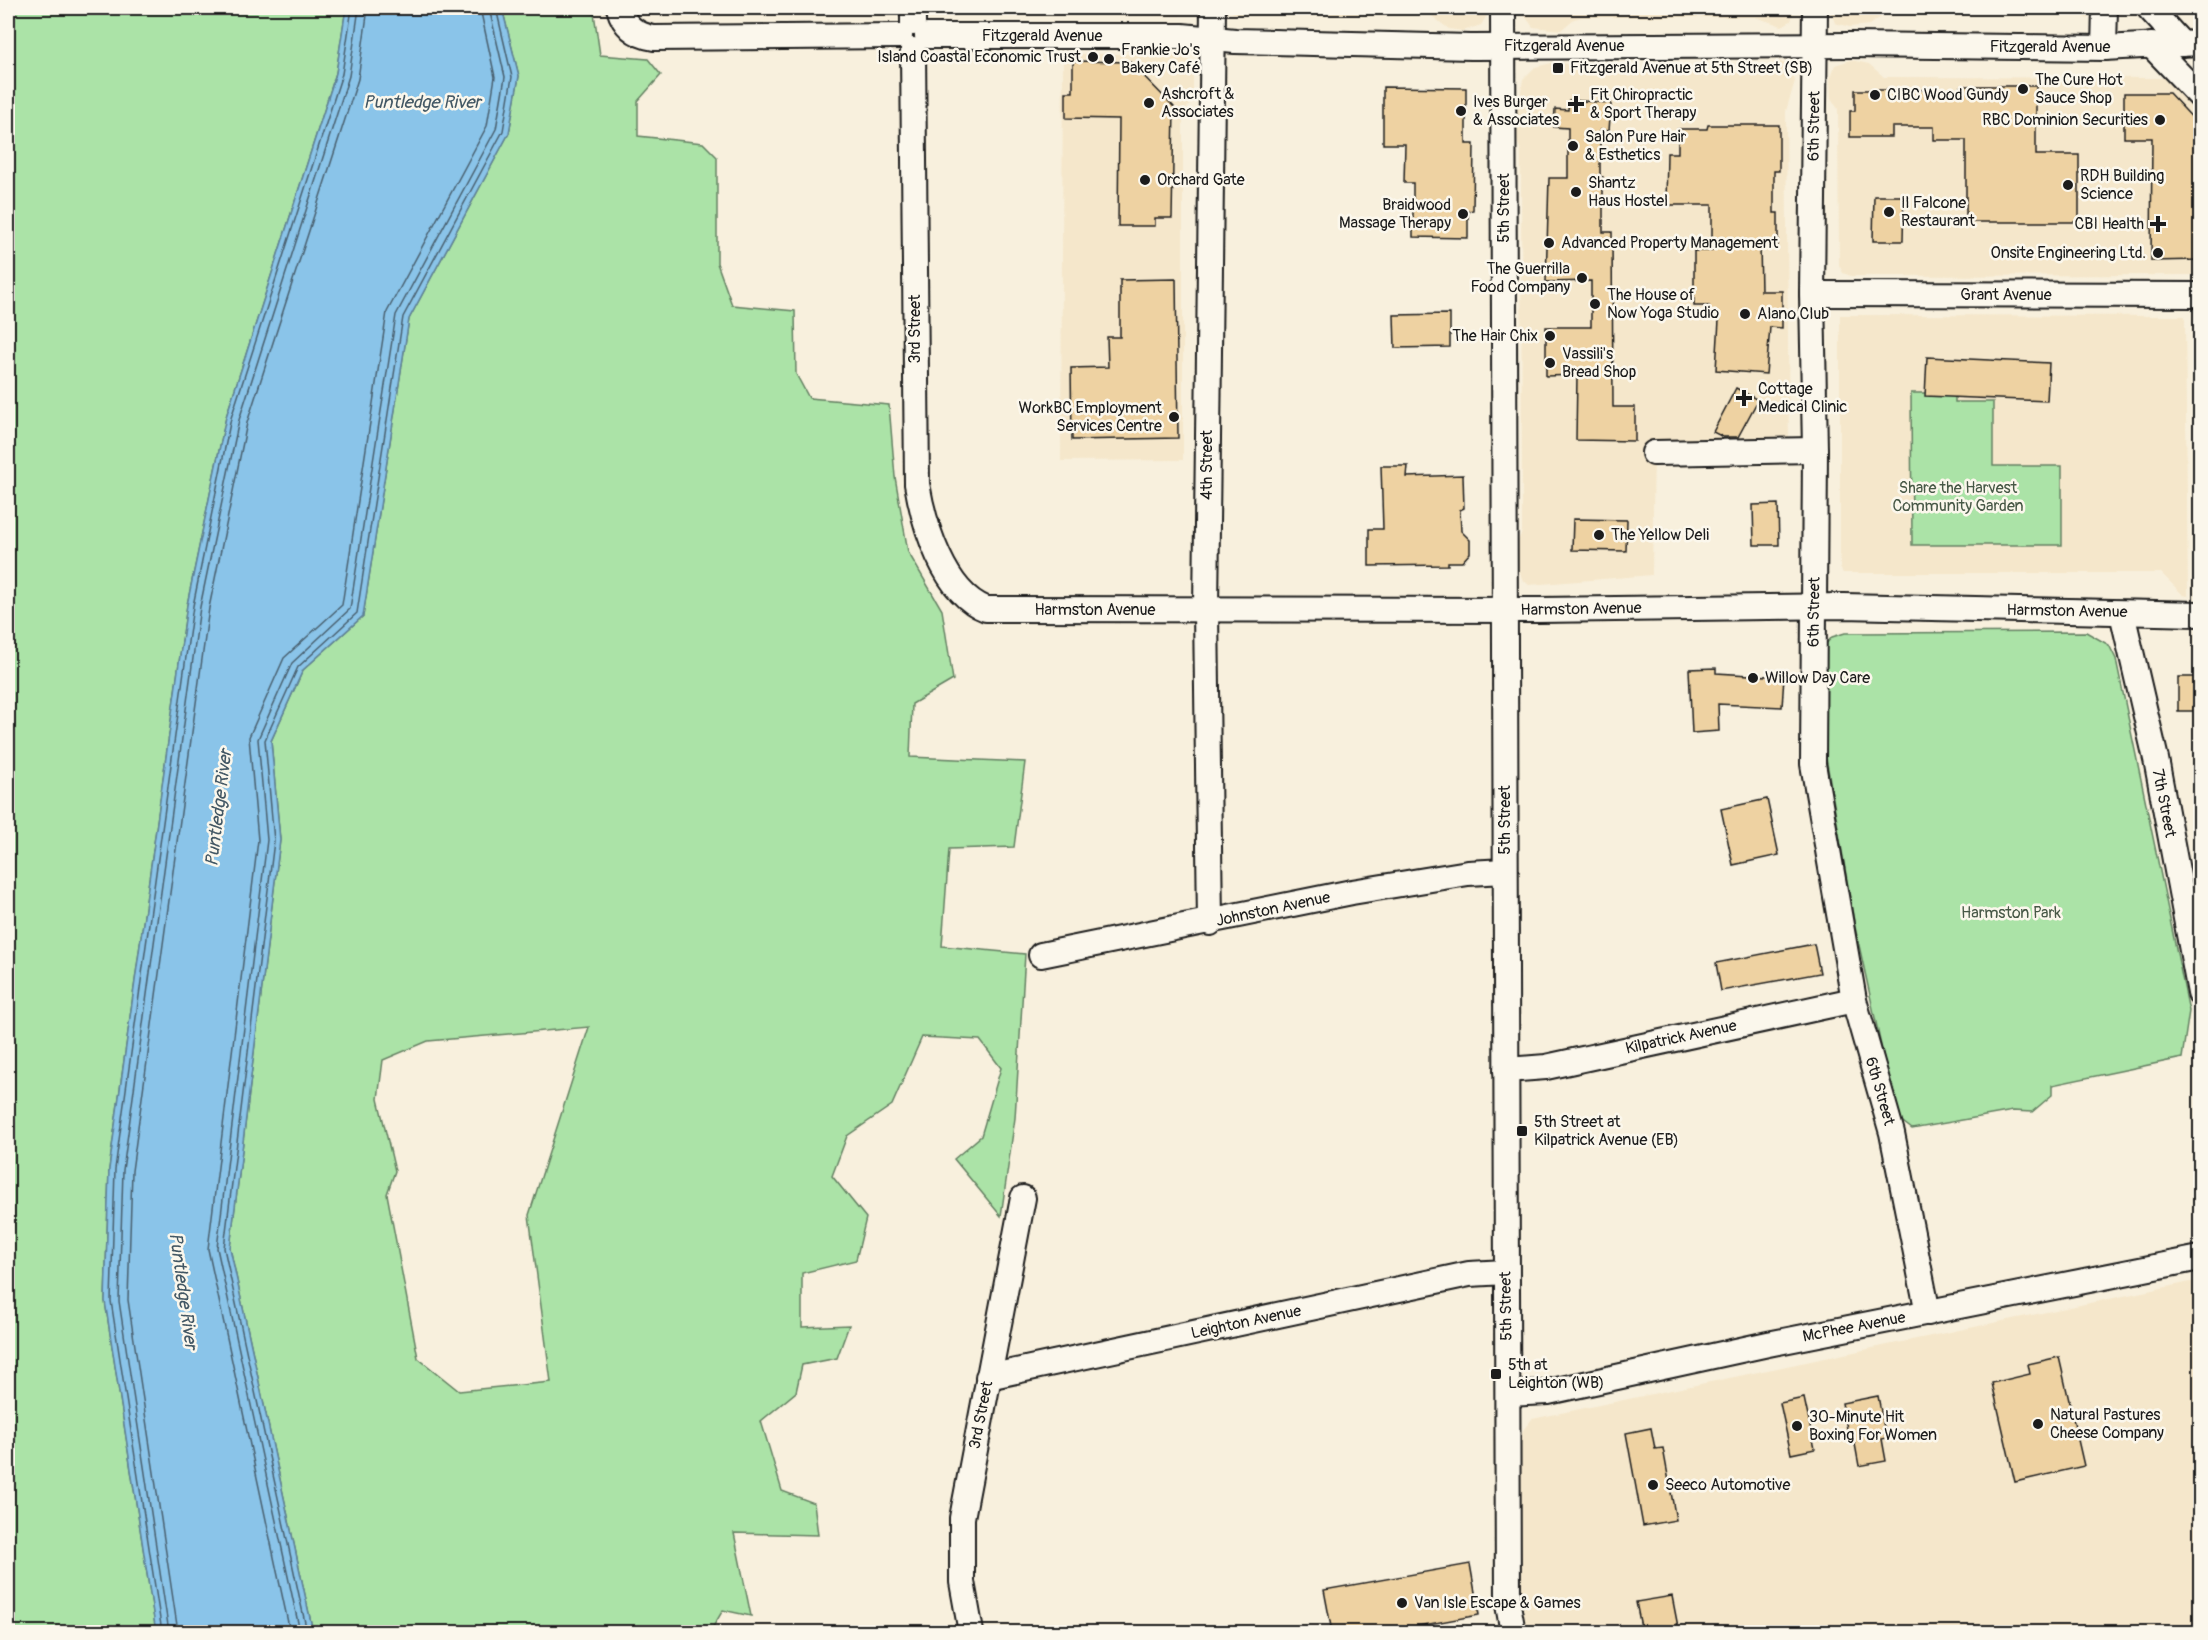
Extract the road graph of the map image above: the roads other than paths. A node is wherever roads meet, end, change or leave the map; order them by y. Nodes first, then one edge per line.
1 (1213, 8) edge
2 (1503, 8) edge
3 (1815, 8) edge
4 (2104, 8) edge
5 (2150, 8) edge
6 (620, 11) edge
7 (913, 30) edge
8 (1213, 39) junction
9 (2191, 44) edge
10 (2151, 45) junction
11 (1503, 46) junction
12 (1815, 46) junction
13 (2104, 48) junction
14 (2200, 96) edge
15 (1812, 294) junction
16 (2200, 295) edge
17 (1815, 450) junction
18 (1654, 453) dead end
19 (965, 598) joint
20 (1813, 606) junction
21 (1206, 610) junction
22 (1505, 610) junction
23 (2122, 613) junction
24 (2200, 614) edge
25 (1505, 871) junction
26 (1210, 923) junction
27 (1041, 955) dead end
28 (2200, 993) edge
29 (1854, 999) junction
30 (1506, 1070) junction
31 (1023, 1198) dead end
32 (2200, 1258) edge
33 (1506, 1272) junction
34 (1928, 1313) junction
35 (988, 1377) junction
36 (1508, 1394) junction
37 (971, 1632) edge
38 (1514, 1632) edge

1 - 8 street, 4th Street
2 - 11 street, 5th Street
3 - 12 street, 6th Street
4 - 13 street
5 - 9 street
6 - 7 street, Fitzgerald Avenue
7 - 8 street, Fitzgerald Avenue
7 - 19 street, 3rd Street
8 - 11 street, Fitzgerald Avenue
8 - 21 street, 4th Street
9 - 10 street, Fitzgerald Avenue
10 - 13 street, Fitzgerald Avenue
10 - 14 street
11 - 12 street, Fitzgerald Avenue
11 - 22 street, 5th Street
12 - 13 street, Fitzgerald Avenue
12 - 15 street, 6th Street
15 - 16 street, Grant Avenue
15 - 17 street, 6th Street
17 - 18 street
17 - 20 street, 6th Street
19 - 21 street, Harmston Avenue
20 - 22 street, Harmston Avenue
20 - 23 street, Harmston Avenue
20 - 29 street, 6th Street
21 - 22 street, Harmston Avenue
21 - 26 street, 4th Street
22 - 25 street, 5th Street
23 - 24 street, Harmston Avenue
23 - 28 street, 7th Street
25 - 26 street, Johnston Avenue
25 - 30 street, 5th Street
26 - 27 street, Johnston Avenue
29 - 30 street, Kilpatrick Avenue
29 - 34 street, 6th Street
30 - 33 street, 5th Street
31 - 35 street, 3rd Street
32 - 34 street, McPhee Avenue
33 - 35 street, Leighton Avenue
33 - 36 street, 5th Street
34 - 36 street, McPhee Avenue
35 - 37 street, 3rd Street
36 - 38 street, 5th Street

